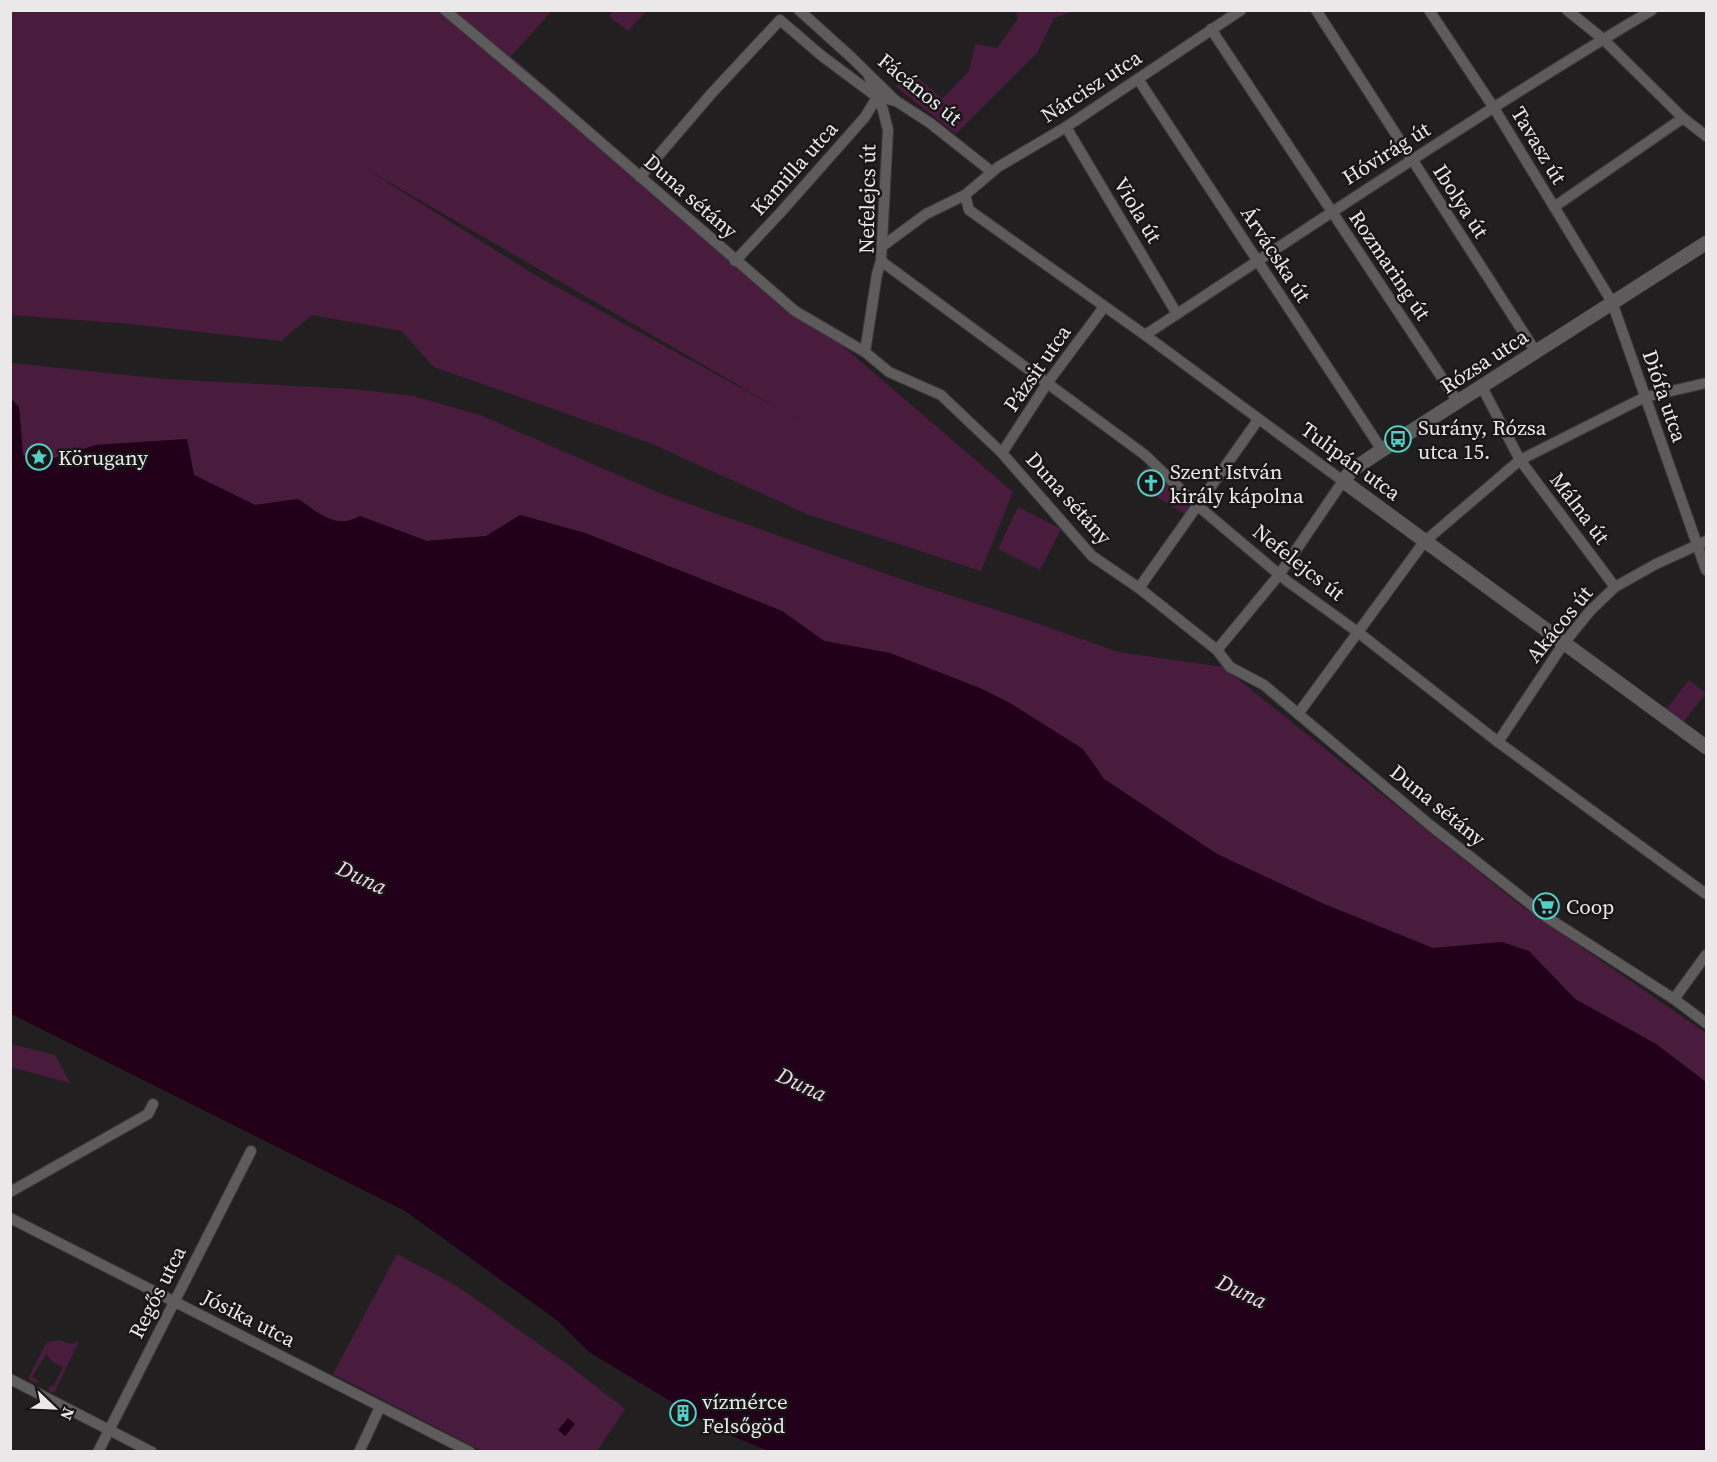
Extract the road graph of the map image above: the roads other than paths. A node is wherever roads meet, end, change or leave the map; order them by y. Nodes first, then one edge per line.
1 (446, 10) edge
2 (799, 10) edge
3 (1241, 10) edge
4 (1316, 10) edge
5 (1429, 10) edge
6 (1568, 10) edge
7 (1652, 10) edge
8 (1211, 29) junction
9 (1604, 39) junction
10 (868, 74) junction
11 (1138, 79) junction
12 (877, 97) junction
13 (896, 101) junction
14 (1494, 108) junction
15 (1683, 118) junction
16 (1066, 127) junction
17 (1707, 136) edge
18 (1411, 161) junction
19 (992, 172) junction
20 (640, 177) junction
21 (965, 195) junction
22 (1554, 207) junction
23 (1331, 211) junction
24 (1707, 243) edge
25 (884, 245) junction
26 (735, 261) junction
27 (881, 261) junction
28 (1258, 262) junction
29 (1612, 302) junction
30 (1104, 307) junction
31 (1178, 314) junction
32 (1145, 335) junction
33 (865, 352) junction
34 (1536, 352) junction
35 (1048, 382) junction
36 (1707, 382) edge
37 (1482, 387) junction
38 (1645, 397) junction
39 (1458, 402) junction
40 (1258, 420) junction
41 (1382, 450) junction
42 (1002, 453) junction
43 (1520, 460) junction
44 (1343, 481) junction
45 (1198, 506) junction
46 (1424, 542) junction
47 (1702, 543) edge
48 (1707, 570) edge
49 (1280, 575) junction
50 (1615, 586) junction
51 (1139, 588) junction
52 (1359, 633) junction
53 (1564, 643) junction
54 (1217, 650) junction
55 (1298, 714) junction
56 (1498, 742) junction
57 (1707, 747) edge
58 (1707, 894) edge
59 (1707, 955) edge
60 (1674, 999) junction
61 (1707, 1023) edge
62 (153, 1104) dead end
63 (250, 1151) dead end
64 (10, 1192) edge
65 (10, 1218) edge
66 (174, 1301) junction
67 (10, 1379) edge
68 (380, 1407) junction
69 (109, 1429) junction
70 (98, 1452) edge
71 (152, 1452) edge
72 (359, 1452) edge
73 (470, 1452) edge

1 - 20 street, Duna sétány
2 - 10 street, Fácános út
3 - 8 street, Nárcisz utca
4 - 18 street, Ibolya út
5 - 14 street, Tavasz út
6 - 9 street
7 - 9 street, Hóvirág út
8 - 11 street, Nárcisz utca
8 - 23 street, Rozmaring út
9 - 14 street, Hóvirág út
9 - 15 street
10 - 12 street, Nefelejcs út
10 - 13 street, Fácános út
11 - 16 street, Nárcisz utca
11 - 28 street, Árvácska út
12 - 13 street
12 - 20 street
12 - 25 street, Nefelejcs út
12 - 26 street, Kamilla utca
13 - 19 street, Fácános út
14 - 18 street, Hóvirág út
14 - 22 street, Tavasz út
15 - 17 street
15 - 22 street
16 - 19 street, Nárcisz utca
16 - 31 street, Viola út
18 - 23 street, Hóvirág út
18 - 34 street, Ibolya út
19 - 21 street, Nárcisz utca
20 - 26 street, Duna sétány
21 - 25 street, Nárcisz utca
21 - 30 street, Tulipán utca
22 - 29 street, Tavasz út
23 - 28 street, Hóvirág út
23 - 39 street, Rozmaring út
24 - 29 street, Rózsa utca
25 - 27 street, Nefelejcs út
26 - 33 street, Duna sétány
27 - 33 street
27 - 35 street, Nefelejcs út
28 - 31 street, Hóvirág út
28 - 41 street, Árvácska út
29 - 34 street, Rózsa utca
29 - 38 street, Diófa utca
30 - 32 street, Tulipán utca
30 - 35 street, Pázsit utca
31 - 32 street, Hóvirág út
32 - 40 street, Tulipán utca
33 - 42 street, Duna sétány
34 - 37 street, Rózsa utca
35 - 42 street, Pázsit utca
35 - 45 street, Nefelejcs út
36 - 38 street
37 - 39 street, Rózsa utca
37 - 43 street, Málna út
38 - 43 street
38 - 47 street, Diófa utca
39 - 41 street, Rózsa utca
40 - 44 street, Tulipán utca
40 - 45 street
41 - 44 street, Rózsa utca
42 - 51 street, Duna sétány
43 - 46 street
43 - 50 street, Málna út
44 - 46 street, Tulipán utca
44 - 49 street, Rózsa utca
45 - 49 street, Nefelejcs út
45 - 51 street
46 - 52 street
46 - 53 street, Tulipán utca
47 - 48 street, Diófa utca
47 - 50 street, Akácos út
49 - 52 street, Nefelejcs út
49 - 54 street, Rózsa utca
50 - 53 street, Akácos út
51 - 54 street, Duna sétány
52 - 55 street
52 - 56 street, Nefelejcs út
53 - 56 street, Akácos út
53 - 57 street, Tulipán utca
54 - 55 street, Duna sétány
55 - 60 street, Duna sétány
56 - 58 street, Nefelejcs út
59 - 60 street
60 - 61 street, Duna sétány
62 - 64 street
63 - 66 street, Regős utca
65 - 66 street, Jósika utca
66 - 68 street, Jósika utca
66 - 69 street, Regős utca
67 - 69 street
68 - 72 street
68 - 73 street, Jósika utca
69 - 70 street, Regős utca
69 - 71 street

